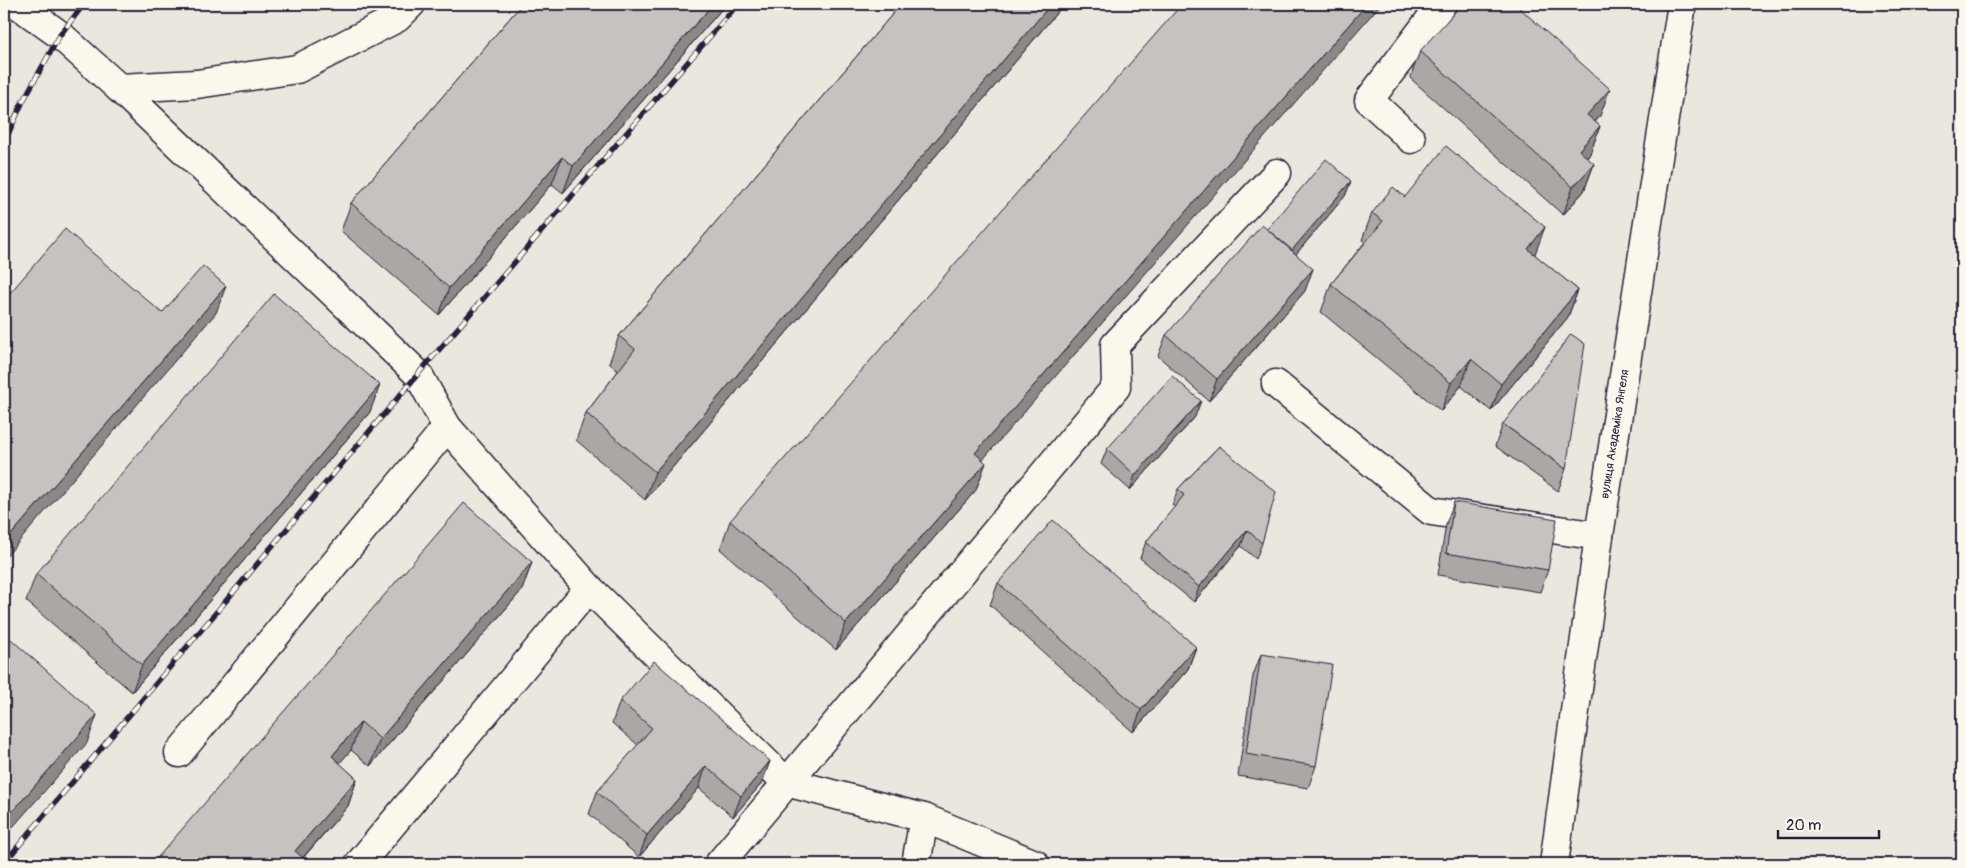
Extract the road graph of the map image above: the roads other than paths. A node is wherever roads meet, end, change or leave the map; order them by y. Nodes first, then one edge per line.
1 (18, 4) edge
2 (411, 4) edge
3 (1442, 4) edge
4 (1682, 4) edge
5 (119, 88) junction
6 (1411, 139) dead end
7 (1277, 173) dead end
8 (1276, 384) dead end
9 (447, 427) junction
10 (1599, 536) junction
11 (589, 588) junction
12 (179, 753) dead end
13 (786, 782) junction
14 (924, 818) junction
15 (359, 864) edge
16 (719, 864) edge
17 (916, 864) edge
18 (1035, 864) edge
19 (1554, 864) edge

1 - 5 street
2 - 5 street
3 - 6 street
4 - 10 street, вулиця Академіка Янгеля
5 - 9 street
7 - 13 street
8 - 10 street
9 - 11 street
9 - 12 street
10 - 19 street, вулиця Академіка Янгеля
11 - 13 street
11 - 15 street
13 - 14 street
13 - 16 street
14 - 17 street
14 - 18 street

